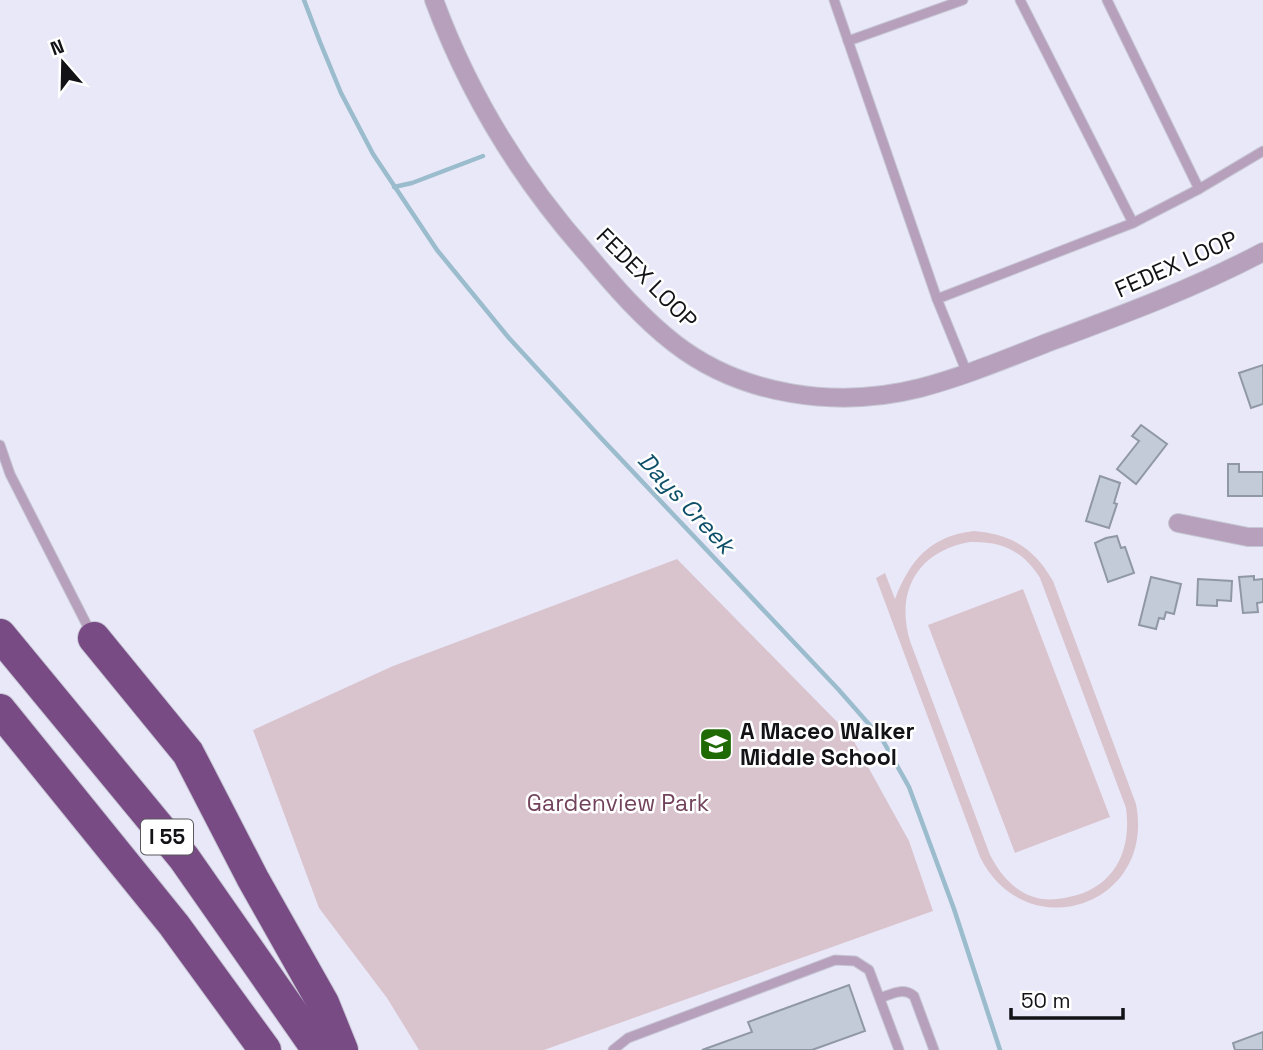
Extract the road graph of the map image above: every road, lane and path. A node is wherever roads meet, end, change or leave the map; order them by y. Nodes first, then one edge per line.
1 (434, 0) edge
2 (834, 0) edge
3 (963, 0) edge
4 (1020, 0) edge
5 (1107, 0) edge
6 (848, 41) junction
7 (1263, 150) edge
8 (1199, 189) junction
9 (1133, 223) junction
10 (1263, 252) edge
11 (937, 299) junction
12 (967, 373) junction
13 (0, 444) edge
14 (1178, 523) dead end
15 (1263, 537) edge
16 (0, 635) edge
17 (94, 638) joint
18 (0, 710) edge
19 (880, 998) junction
20 (265, 1050) edge
21 (318, 1050) edge
22 (342, 1050) edge
23 (613, 1050) edge
24 (899, 1050) edge
25 (934, 1050) edge

1 - 12 street, FEDEX LOOP
2 - 6 lane
3 - 6 lane
4 - 9 lane
5 - 8 lane
6 - 11 lane
7 - 8 lane
8 - 9 lane
9 - 11 lane
10 - 12 street, FEDEX LOOP
11 - 12 lane
13 - 17 lane
14 - 15 street
16 - 21 highway, I 55
17 - 22 highway
18 - 20 highway, I 55
19 - 23 lane
19 - 24 lane
19 - 25 lane

